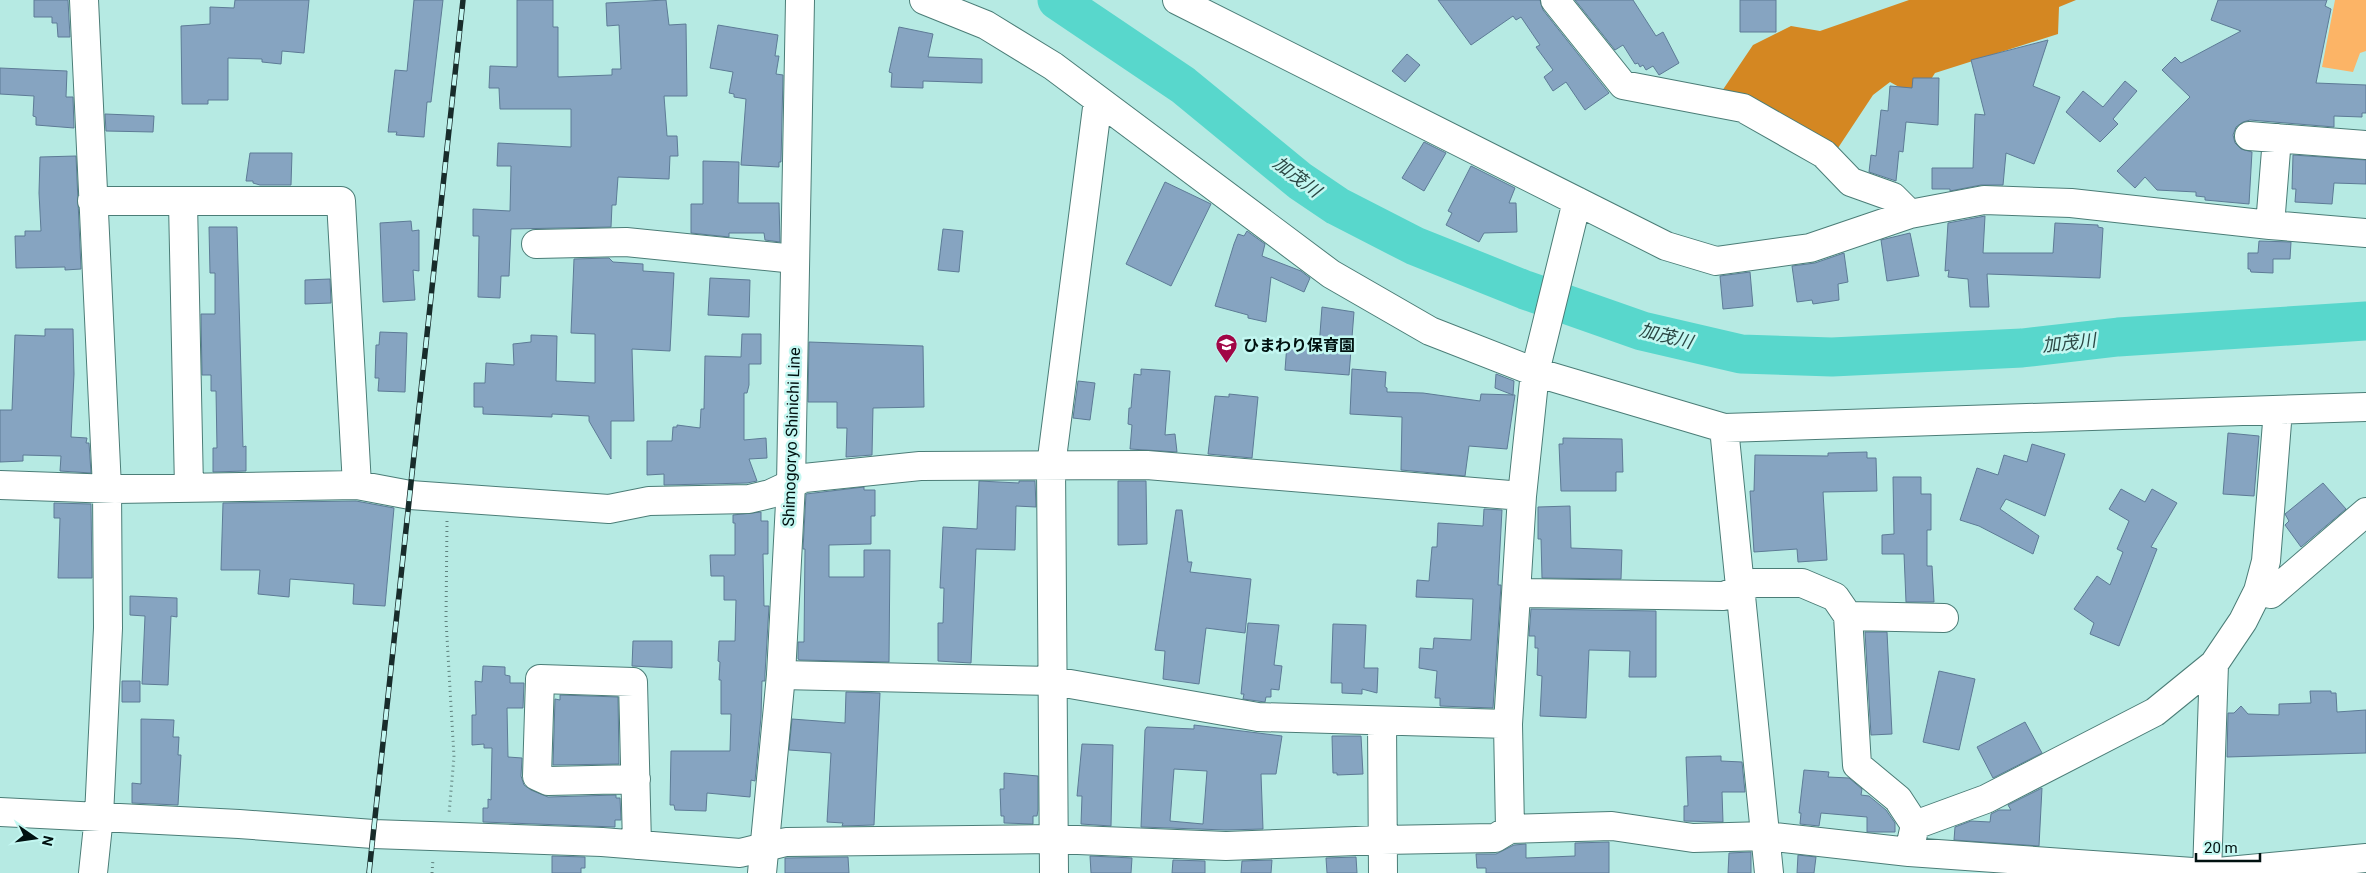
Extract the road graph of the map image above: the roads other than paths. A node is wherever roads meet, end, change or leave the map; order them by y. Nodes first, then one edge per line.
1 (84, 0) edge
2 (800, 0) edge
3 (924, 0) edge
4 (1177, 0) edge
5 (1555, 0) edge
6 (1098, 100) junction
7 (2249, 136) dead end
8 (2277, 138) junction
9 (2366, 144) edge
10 (92, 201) junction
11 (1577, 201) junction
12 (183, 202) junction
13 (1910, 214) junction
14 (2270, 225) junction
15 (2366, 233) edge
16 (536, 244) dead end
17 (796, 259) junction
18 (1536, 366) junction
19 (2366, 407) edge
20 (2278, 410) junction
21 (1724, 428) junction
22 (1051, 466) junction
23 (791, 484) junction
24 (0, 485) edge
25 (357, 485) junction
26 (107, 488) junction
27 (188, 488) junction
28 (1522, 496) junction
29 (2366, 512) edge
30 (1740, 590) junction
31 (2258, 591) junction
32 (1518, 593) junction
33 (1848, 616) junction
34 (1944, 618) dead end
35 (2214, 664) junction
36 (782, 675) junction
37 (1053, 681) junction
38 (1382, 721) junction
39 (1508, 724) junction
40 (636, 779) junction
41 (0, 812) edge
42 (99, 816) junction
43 (1915, 825) junction
44 (1510, 829) junction
45 (1766, 836) junction
46 (1053, 839) junction
47 (1382, 840) junction
48 (637, 845) junction
49 (1909, 852) junction
50 (2366, 858) edge
51 (763, 860) edge
52 (93, 873) edge
53 (1054, 873) edge
54 (1383, 873) edge
55 (1769, 873) edge
56 (2207, 873) edge

1 - 10 street
2 - 17 street, Shimogoryo Shinichi Line
3 - 6 street
4 - 11 street
5 - 13 street
6 - 18 street
6 - 22 street
7 - 8 street
8 - 9 street
8 - 14 street
10 - 12 street
10 - 26 street
11 - 13 street
11 - 18 street
12 - 25 street
12 - 27 street
13 - 14 street
14 - 15 street
16 - 17 street
17 - 23 street, Shimogoryo Shinichi Line
18 - 21 street
18 - 28 street
19 - 20 street
20 - 21 street
20 - 31 street
21 - 30 street
22 - 23 street
22 - 28 street
22 - 37 street
23 - 25 street
23 - 36 street, Shimogoryo Shinichi Line
24 - 26 street
25 - 27 street
26 - 27 street
26 - 42 street
28 - 32 street
29 - 31 street
30 - 32 street
30 - 33 street
30 - 45 street
31 - 35 street
32 - 39 street
33 - 34 street
33 - 43 street
35 - 43 street
35 - 56 street
36 - 37 street
36 - 51 street, Shimogoryo Shinichi Line
37 - 38 street
37 - 46 street
38 - 39 street
38 - 47 street
39 - 44 street
40 - 40 street
40 - 48 street
41 - 42 street
42 - 48 street
42 - 52 street
43 - 49 street
44 - 45 street
44 - 47 street
45 - 49 street
45 - 55 street
46 - 47 street
46 - 51 street
46 - 53 street
47 - 54 street
48 - 51 street
49 - 56 street
50 - 56 street

